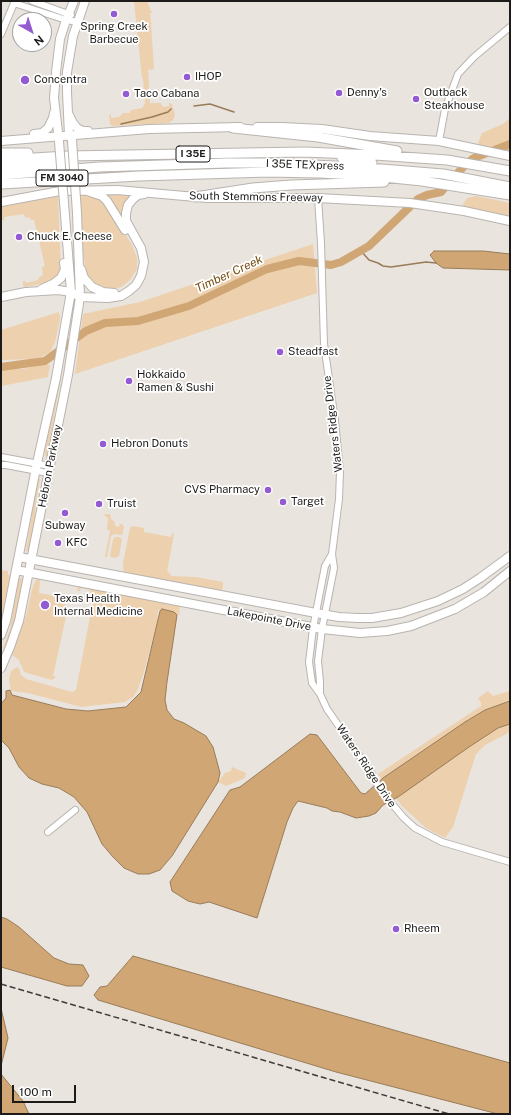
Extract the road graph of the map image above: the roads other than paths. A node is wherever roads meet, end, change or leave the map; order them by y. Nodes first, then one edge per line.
1 (32, 1) edge
2 (74, 1) edge
3 (85, 1) edge
4 (15, 2) edge
5 (67, 17) junction
6 (78, 22) junction
7 (510, 27) edge
8 (1, 34) edge
9 (54, 98) junction
10 (68, 112) junction
11 (233, 128) junction
12 (101, 132) junction
13 (70, 137) junction
14 (59, 139) junction
15 (2, 141) edge
16 (439, 141) junction
17 (305, 152) junction
18 (1, 153) edge
19 (81, 156) junction
20 (510, 156) edge
21 (47, 157) junction
22 (1, 160) edge
23 (447, 160) junction
24 (99, 167) junction
25 (1, 169) edge
26 (510, 171) edge
27 (268, 172) junction
28 (443, 174) junction
29 (1, 175) edge
30 (422, 181) junction
31 (1, 185) edge
32 (510, 187) edge
33 (79, 190) junction
34 (149, 193) junction
35 (510, 194) edge
36 (195, 196) junction
37 (318, 198) junction
38 (1, 202) edge
39 (510, 221) edge
40 (66, 228) junction
41 (79, 261) junction
42 (36, 291) junction
43 (71, 292) junction
44 (80, 296) junction
45 (1, 297) edge
46 (1, 457) edge
47 (1, 465) edge
48 (36, 467) junction
49 (49, 470) junction
50 (332, 554) junction
51 (510, 556) edge
52 (19, 557) junction
53 (32, 558) junction
54 (493, 569) junction
55 (16, 570) junction
56 (510, 571) edge
57 (29, 573) junction
58 (500, 579) junction
59 (225, 596) junction
60 (422, 607) junction
61 (224, 610) junction
62 (316, 613) junction
63 (325, 615) junction
64 (426, 620) junction
65 (313, 628) junction
66 (322, 629) junction
67 (1, 635) edge
68 (3, 656) edge
69 (1, 668) edge
70 (320, 694) junction
71 (75, 810) dead end
72 (48, 832) dead end
73 (510, 862) edge

1 - 5 street
2 - 5 main road, FM 3040
3 - 6 main road, FM 3040
4 - 5 street
4 - 8 street
5 - 6 street
5 - 9 main road, FM 3040
6 - 10 main road, FM 3040
7 - 16 street
9 - 14 main road, FM 3040
9 - 15 main road
10 - 12 main road
10 - 13 main road, FM 3040
11 - 12 main road
11 - 16 main road
11 - 23 highway
12 - 13 main road
13 - 14 main road
13 - 41 main road, FM 3040, bridge
14 - 15 main road
14 - 40 main road, FM 3040, bridge
16 - 20 main road
17 - 19 highway, I 35E
17 - 23 highway, I 35E
17 - 28 highway
18 - 21 highway
19 - 21 highway, I 35E
19 - 25 highway
21 - 22 highway, I 35E
23 - 26 highway, I 35E
24 - 27 highway
24 - 28 highway, I 35E TEXpress
24 - 29 highway
27 - 30 highway, South Stemmons Freeway / I 35E
27 - 31 highway, South Stemmons Freeway / I 35E
28 - 32 highway, I 35E TEXpress
30 - 35 highway, South Stemmons Freeway / I 35E
30 - 36 highway
33 - 34 main road, South Stemmons Freeway
33 - 38 main road, South Stemmons Freeway
33 - 41 main road
34 - 36 main road, South Stemmons Freeway
34 - 44 main road
36 - 37 main road, South Stemmons Freeway
37 - 39 main road, South Stemmons Freeway
37 - 50 street, Waters Ridge Drive
40 - 42 main road
40 - 43 main road, Hebron Parkway / FM 3040
41 - 44 main road, Hebron Parkway
42 - 43 main road
42 - 45 main road
43 - 44 main road
43 - 48 main road, Hebron Parkway
44 - 49 main road, Hebron Parkway
46 - 48 street
47 - 48 street
48 - 49 street
48 - 52 main road, Hebron Parkway
49 - 53 main road, Hebron Parkway
50 - 62 street, Waters Ridge Drive
50 - 63 street, Waters Ridge Drive
51 - 54 main road, Lakepointe Drive
52 - 53 main road, Lakepointe Drive
52 - 55 main road, Hebron Parkway
53 - 57 main road, Hebron Parkway
53 - 59 main road, Lakepointe Drive
54 - 58 main road
54 - 60 main road, Lakepointe Drive
55 - 57 main road, Lakepointe Drive
55 - 67 main road, Hebron Parkway
56 - 58 main road, Lakepointe Drive
57 - 61 main road, Lakepointe Drive
57 - 68 main road, Hebron Parkway
58 - 64 main road, Lakepointe Drive
59 - 61 main road
59 - 62 main road, Lakepointe Drive
60 - 63 main road, Lakepointe Drive
60 - 64 main road
61 - 65 main road, Lakepointe Drive
62 - 63 main road, Lakepointe Drive
62 - 65 street, Waters Ridge Drive
63 - 66 street, Waters Ridge Drive
64 - 66 main road, Lakepointe Drive
65 - 66 main road, Lakepointe Drive
65 - 70 street, Waters Ridge Drive
66 - 70 street, Waters Ridge Drive
68 - 69 main road, Hebron Parkway
70 - 73 street, Waters Ridge Drive
71 - 72 street

